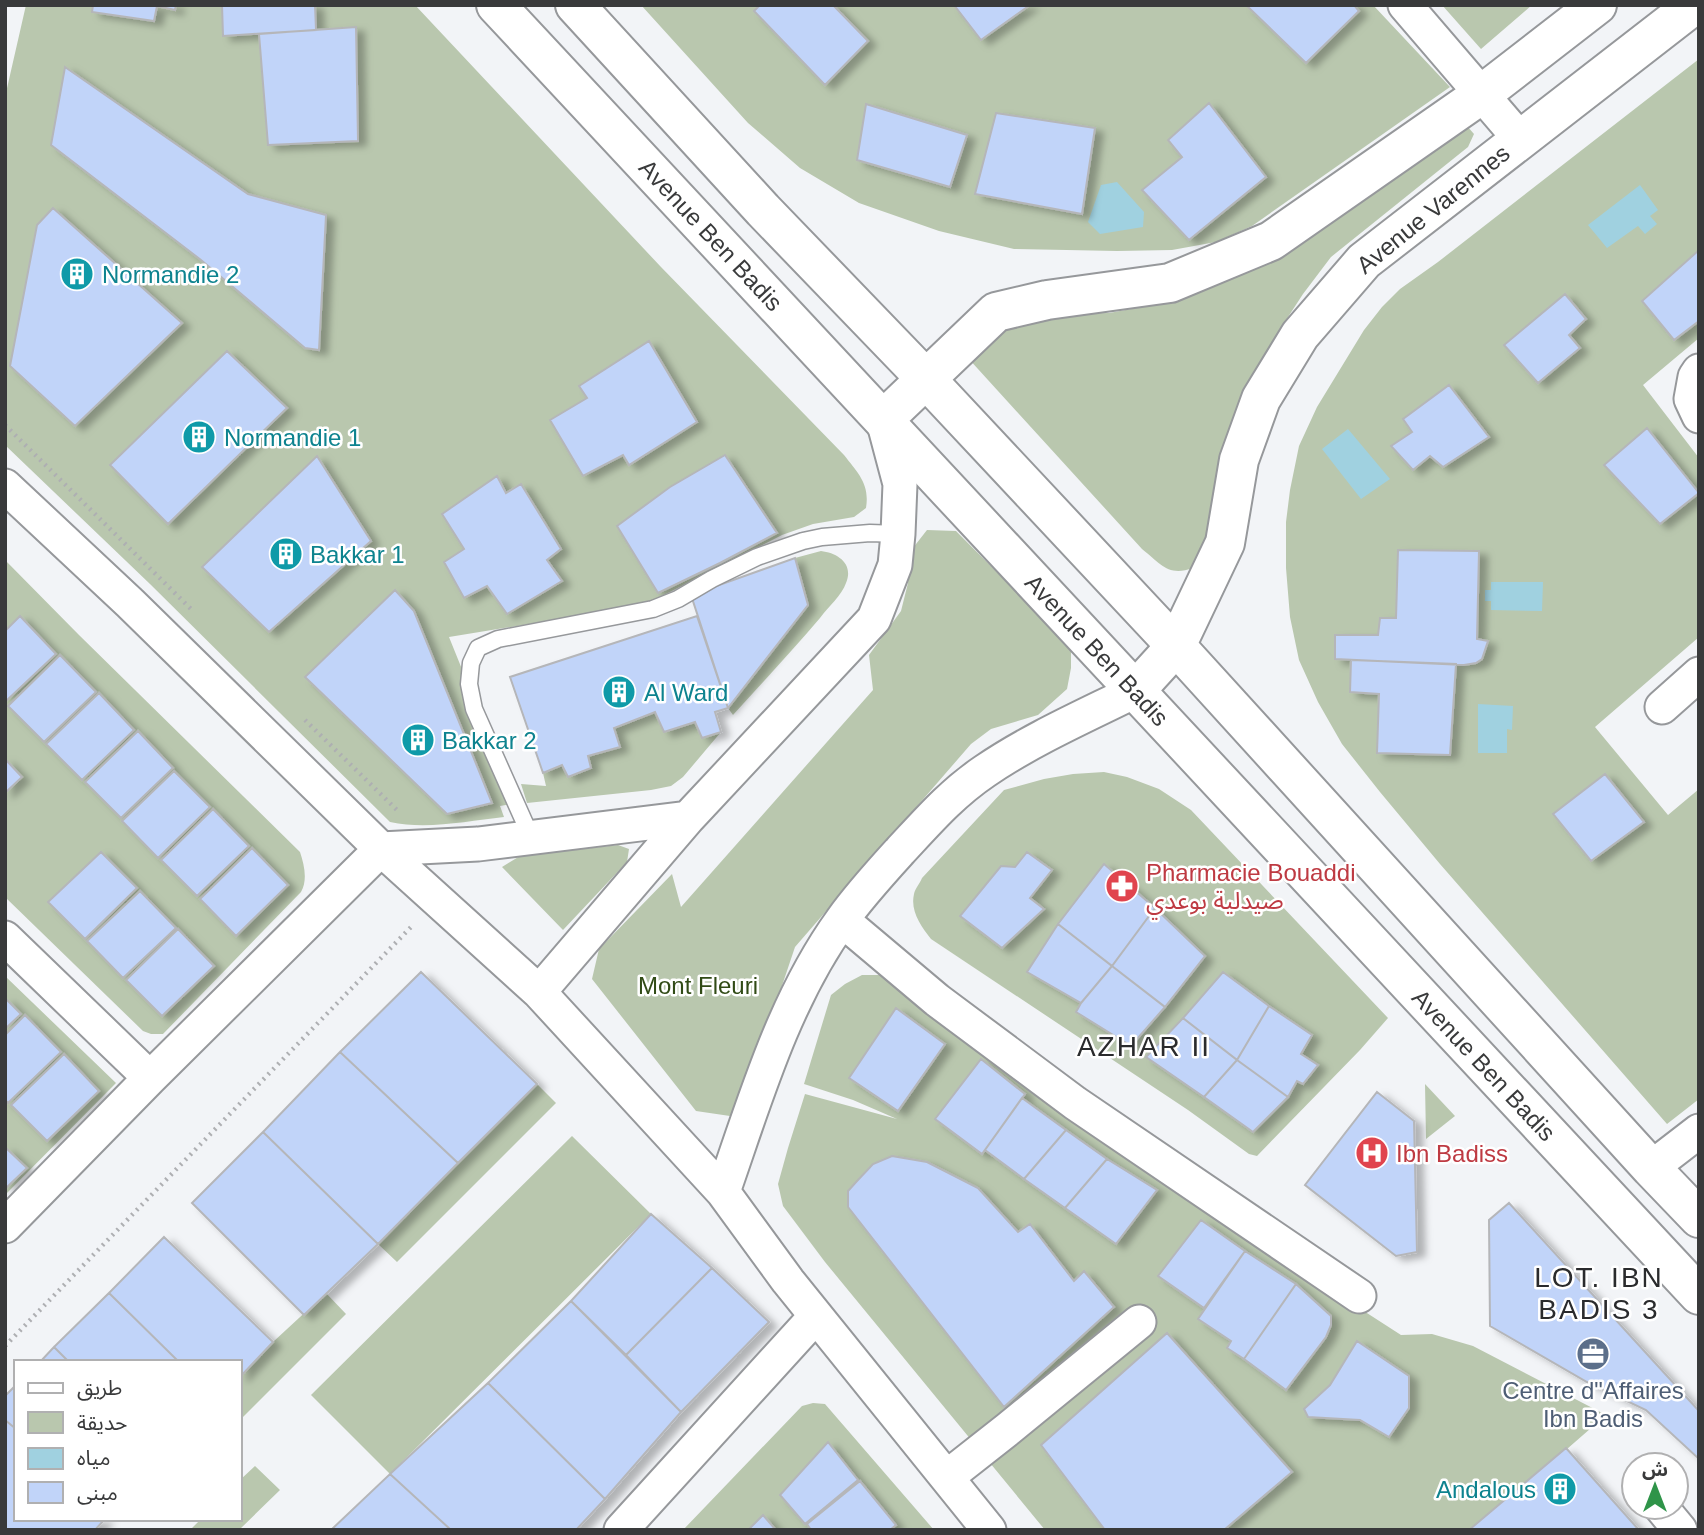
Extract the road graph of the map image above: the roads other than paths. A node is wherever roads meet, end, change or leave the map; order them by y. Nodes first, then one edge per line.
1 (496, 5) edge
2 (575, 5) edge
3 (1405, 5) edge
4 (1597, 5) edge
5 (1694, 5) edge
6 (1482, 94) junction
7 (1520, 139) junction
8 (1699, 371) edge
9 (926, 379) junction
10 (1699, 416) edge
11 (883, 420) junction
12 (5, 486) edge
13 (898, 534) junction
14 (1176, 646) junction
15 (1699, 674) edge
16 (1135, 691) junction
17 (1662, 707) dead end
18 (688, 818) junction
19 (531, 837) junction
20 (381, 849) junction
21 (842, 920) junction
22 (5, 938) edge
23 (539, 992) junction
24 (150, 1078) junction
25 (1699, 1131) edge
26 (1651, 1168) junction
27 (723, 1192) junction
28 (1699, 1218) edge
29 (5, 1226) edge
30 (1699, 1295) edge
31 (1359, 1297) dead end
32 (816, 1316) junction
33 (1139, 1322) dead end
34 (947, 1477) junction
35 (621, 1530) edge
36 (989, 1530) edge

1 - 11 main road, Avenue Ben Badis
2 - 9 main road
3 - 6 street
4 - 6 main road
5 - 7 main road, Avenue Varennes
6 - 7 street
6 - 9 main road
7 - 14 main road, Avenue Varennes
8 - 10 street
9 - 11 main road
9 - 14 main road
11 - 13 street
11 - 16 main road, Avenue Ben Badis
12 - 20 street
13 - 18 street
13 - 19 lane
14 - 16 main road, Avenue Varennes
14 - 26 main road
15 - 17 street
16 - 21 street
16 - 30 main road, Avenue Ben Badis
18 - 19 street
18 - 23 street
19 - 20 street
20 - 23 street
20 - 24 street
21 - 27 street
21 - 31 street
22 - 24 street
23 - 27 street
24 - 29 street
25 - 26 street
26 - 28 main road
27 - 32 street
32 - 34 street
32 - 35 street
33 - 34 street
34 - 36 street

